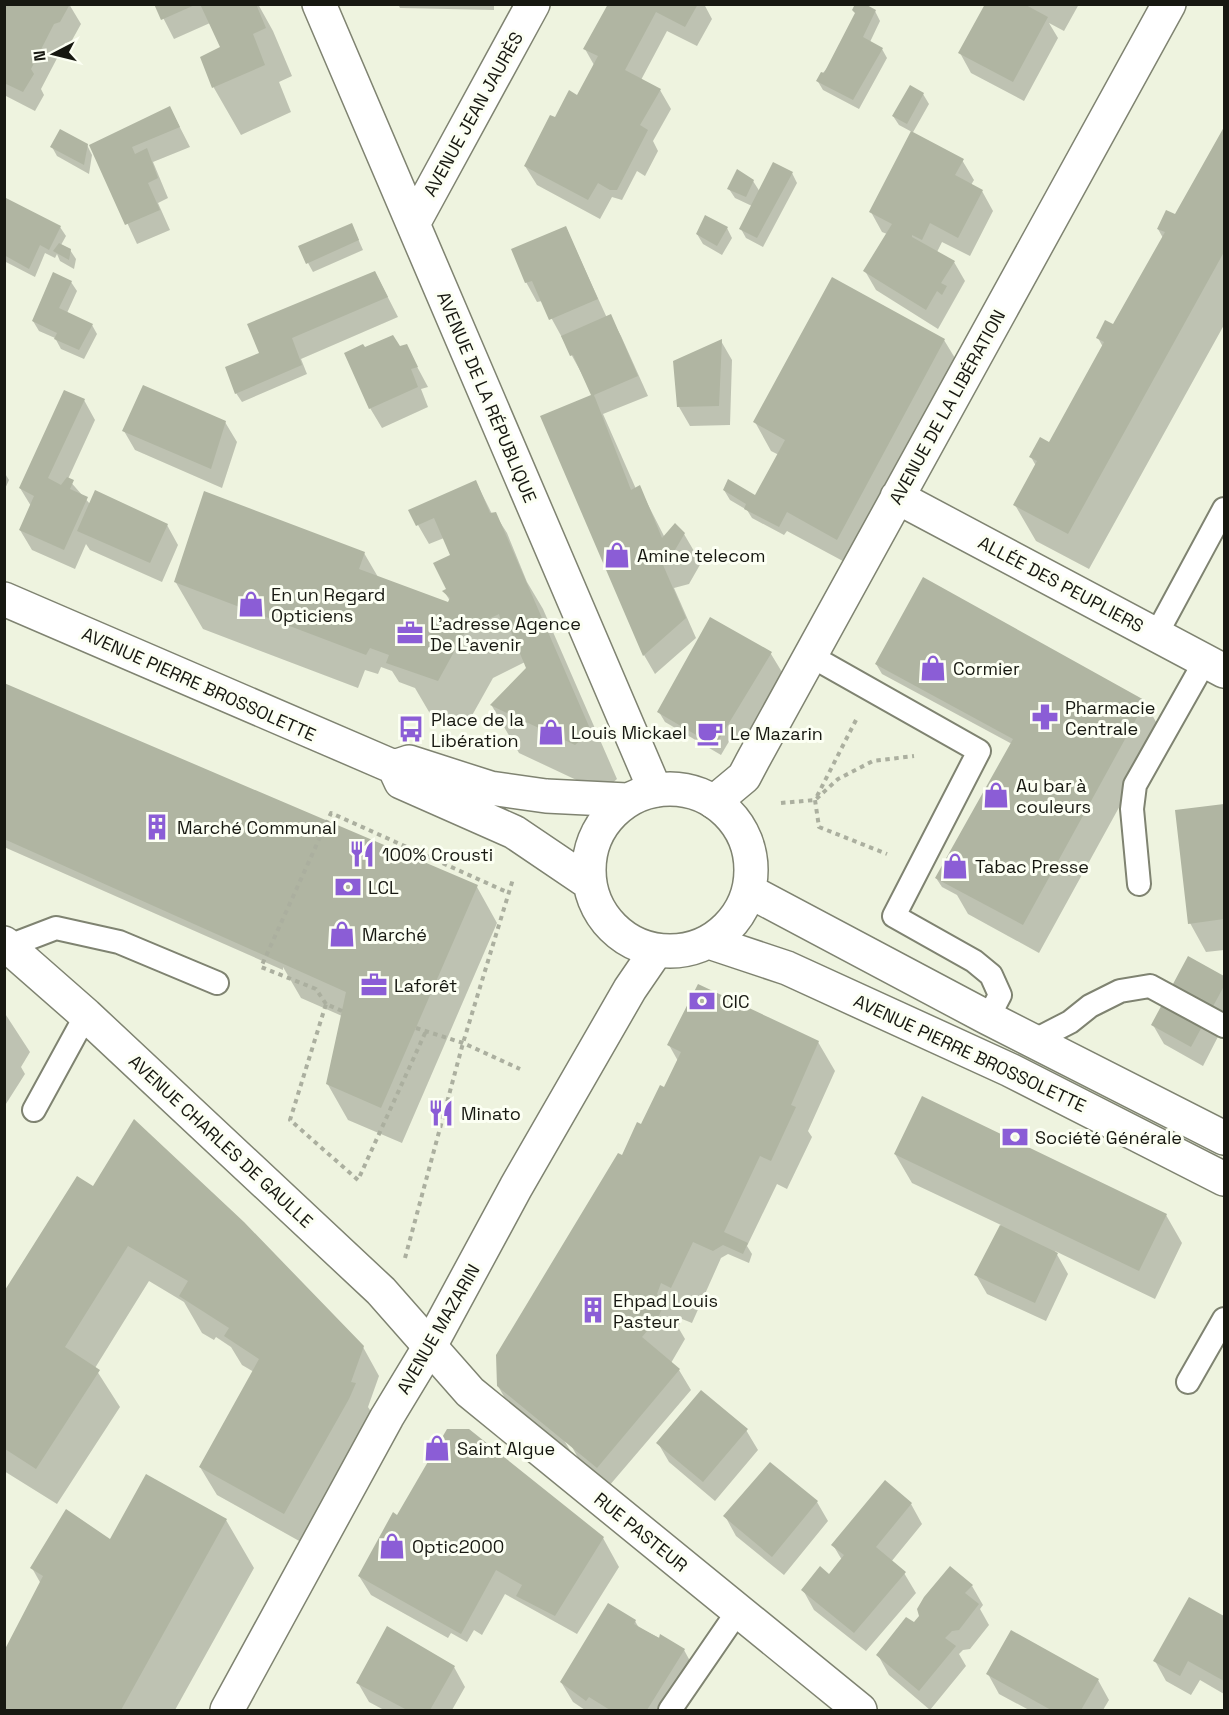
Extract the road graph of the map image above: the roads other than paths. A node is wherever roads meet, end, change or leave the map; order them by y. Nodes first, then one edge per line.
1 (319, 4) edge
2 (533, 4) edge
3 (1169, 4) edge
4 (413, 224) junction
5 (897, 497) junction
6 (1224, 509) edge
7 (4, 599) edge
8 (1156, 634) junction
9 (811, 656) junction
10 (1215, 666) edge
11 (394, 767) junction
12 (641, 795) junction
13 (714, 802) junction
14 (588, 882) junction
15 (1139, 884) dead end
16 (749, 891) junction
17 (709, 942) junction
18 (7, 945) edge
19 (656, 951) junction
20 (217, 983) dead end
21 (86, 1015) junction
22 (988, 1018) junction
23 (1224, 1026) edge
24 (918, 1028) junction
25 (1035, 1040) junction
26 (34, 1110) dead end
27 (1224, 1138) edge
28 (1224, 1179) edge
29 (1224, 1319) edge
30 (430, 1346) junction
31 (1188, 1382) dead end
32 (738, 1611) junction
33 (227, 1710) edge
34 (670, 1710) edge
35 (860, 1710) edge

1 - 4 street, AVENUE DE LA RÉPUBLIQUE
2 - 4 street, AVENUE JEAN JAURÈS
3 - 5 street, AVENUE DE LA LIBÉRATION
4 - 12 street, AVENUE DE LA RÉPUBLIQUE
5 - 8 street, ALLÉE DES PEUPLIERS
5 - 9 street, AVENUE DE LA LIBÉRATION
6 - 8 lane
7 - 11 street, AVENUE PIERRE BROSSOLETTE
8 - 10 street, ALLÉE DES PEUPLIERS
9 - 13 street, AVENUE DE LA LIBÉRATION
9 - 22 lane
10 - 15 lane
11 - 12 street, AVENUE PIERRE BROSSOLETTE
11 - 14 street, AVENUE PIERRE BROSSOLETTE
12 - 13 street
12 - 14 street
13 - 16 street
14 - 19 street
16 - 17 street
16 - 22 street, AVENUE PIERRE BROSSOLETTE
17 - 19 street
17 - 24 street, AVENUE PIERRE BROSSOLETTE
18 - 20 lane
18 - 21 street, AVENUE CHARLES DE GAULLE
19 - 30 street, AVENUE MAZARIN
21 - 26 lane
21 - 30 street, AVENUE CHARLES DE GAULLE
22 - 24 street
22 - 25 street, AVENUE PIERRE BROSSOLETTE
23 - 25 lane
24 - 28 street, AVENUE PIERRE BROSSOLETTE
25 - 27 street, AVENUE PIERRE BROSSOLETTE
29 - 31 lane
30 - 32 street, RUE PASTEUR
30 - 33 street, AVENUE MAZARIN
32 - 34 lane
32 - 35 street, RUE PASTEUR

